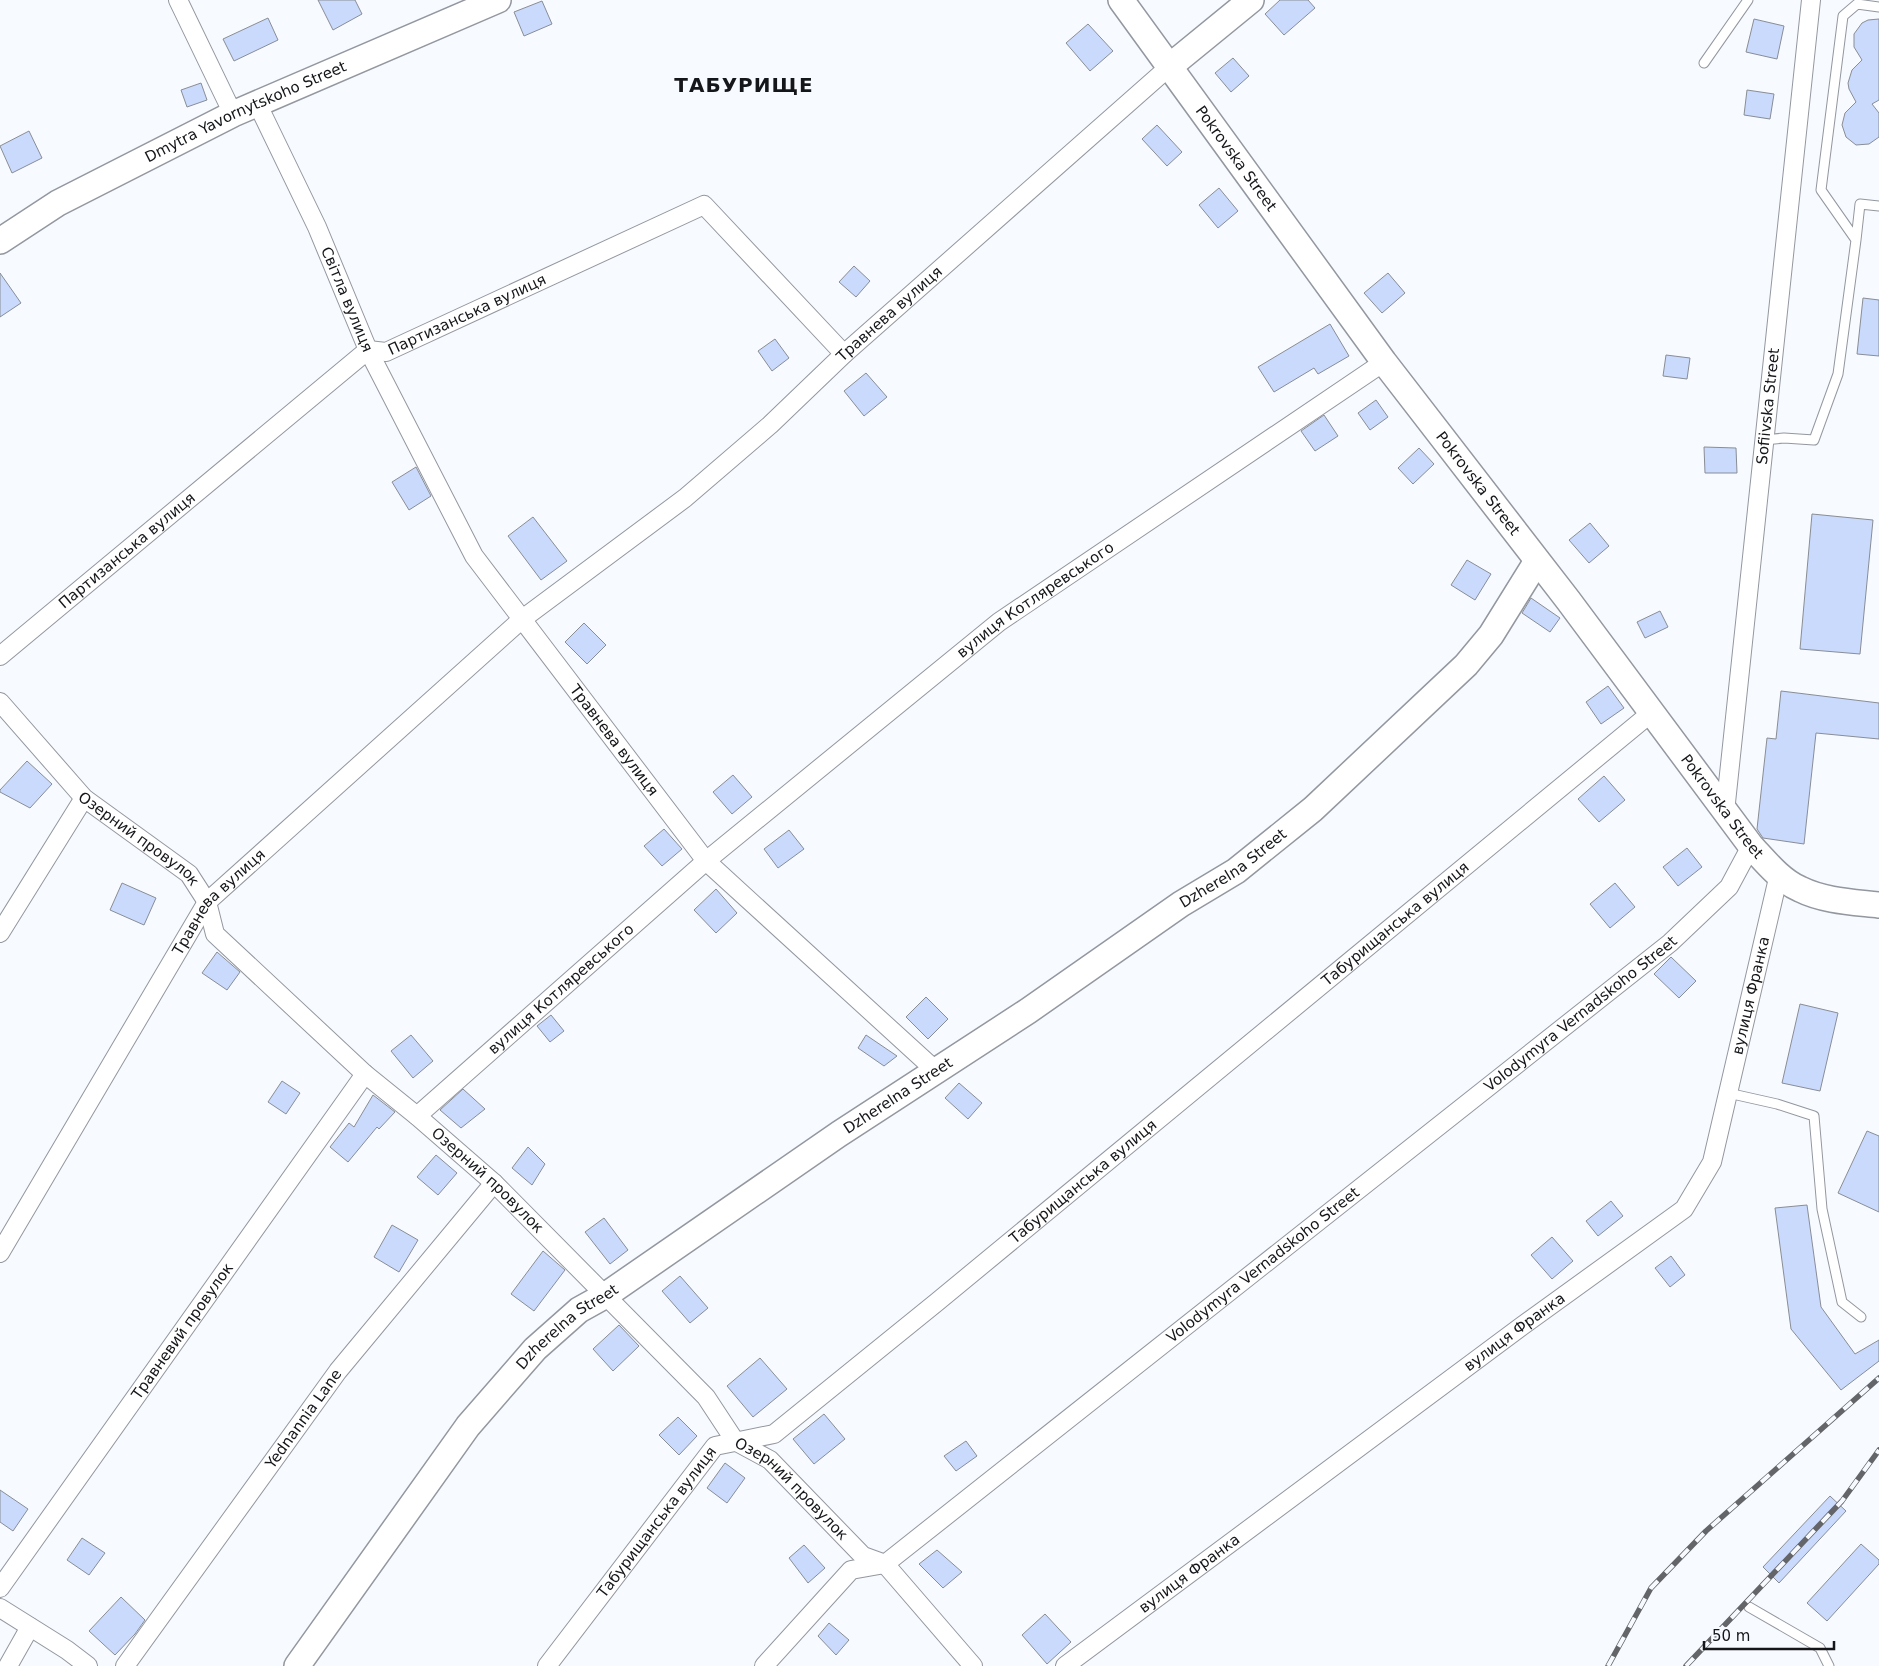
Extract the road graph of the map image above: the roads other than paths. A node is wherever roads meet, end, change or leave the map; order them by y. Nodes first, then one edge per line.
1 (178, 0) edge
2 (498, 0) edge
3 (1122, 0) edge
4 (1251, 0) edge
5 (1748, 0) edge
6 (1796, 0) edge
7 (1879, 7) edge
8 (1810, 8) edge
9 (1704, 62) dead end
10 (1169, 67) junction
11 (257, 103) junction
12 (233, 114) junction
13 (1879, 206) edge
14 (1856, 240) junction
15 (0, 241) edge
16 (368, 350) junction
17 (844, 354) junction
18 (1384, 362) junction
19 (1764, 440) junction
20 (1537, 561) junction
21 (521, 620) junction
22 (0, 656) edge
23 (0, 702) edge
24 (1650, 713) junction
25 (84, 798) junction
26 (1725, 812) junction
27 (1751, 846) junction
28 (706, 862) junction
29 (1779, 874) junction
30 (207, 902) junction
31 (1879, 905) edge
32 (0, 933) edge
33 (935, 1070) junction
34 (365, 1074) junction
35 (1728, 1093) junction
36 (417, 1116) junction
37 (494, 1183) junction
38 (0, 1253) edge
39 (606, 1295) junction
40 (1861, 1317) dead end
41 (735, 1441) junction
42 (885, 1564) junction
43 (0, 1588) edge
44 (1749, 1607) dead end
45 (0, 1608) edge
46 (30, 1627) junction
47 (8, 1666) edge
48 (88, 1666) edge
49 (126, 1666) edge
50 (297, 1666) edge
51 (547, 1666) edge
52 (764, 1666) edge
53 (973, 1666) edge
54 (1065, 1666) edge
55 (1829, 1666) edge

1 - 12 street
2 - 11 street, Dmytra Yavornytskoho Street
3 - 10 street, Pokrovska Street
4 - 10 street, Травнева вулиця
5 - 9 lane
6 - 8 street
7 - 14 lane
8 - 19 street, Sofiivska Street
10 - 17 street, Травнева вулиця
10 - 18 street, Pokrovska Street
11 - 12 street, Dmytra Yavornytskoho Street
11 - 16 street, Світла вулиця
12 - 15 street, Dmytra Yavornytskoho Street
13 - 14 lane
14 - 19 lane
16 - 17 street, Партизанська вулиця
16 - 21 street, Світла вулиця
16 - 22 street, Партизанська вулиця
17 - 21 street, Травнева вулиця
18 - 20 street, Pokrovska Street
18 - 28 street, вулиця Котляревського
19 - 26 street, Sofiivska Street
20 - 24 street, Pokrovska Street
20 - 33 street, Dzherelna Street
21 - 28 street, Травнева вулиця
21 - 30 street, Травнева вулиця
23 - 25 street, Озерний провулок
24 - 26 street, Pokrovska Street
24 - 41 street, Табурищанська вулиця
25 - 30 street, Озерний провулок
25 - 32 street
26 - 27 street, Pokrovska Street
27 - 29 street, Pokrovska Street
27 - 42 street, Volodymyra Vernadskoho Street
28 - 33 street
28 - 36 street, вулиця Котляревського
29 - 31 street, Pokrovska Street
29 - 35 street, вулиця Франка
30 - 34 street, Озерний провулок
30 - 38 street, Травнева вулиця
33 - 39 street, Dzherelna Street
34 - 36 street, Озерний провулок
34 - 43 street, Травневий провулок
35 - 40 lane
35 - 54 street, вулиця Франка
36 - 37 street, Озерний провулок
37 - 39 street, Озерний провулок
37 - 49 street, Yednannia Lane
39 - 41 street, Озерний провулок
39 - 50 street, Dzherelna Street
41 - 42 street, Озерний провулок
41 - 51 street, Табурищанська вулиця
42 - 52 street, Volodymyra Vernadskoho Street
42 - 53 street, Озерний провулок
44 - 55 lane
45 - 46 street
46 - 47 street
46 - 48 street

